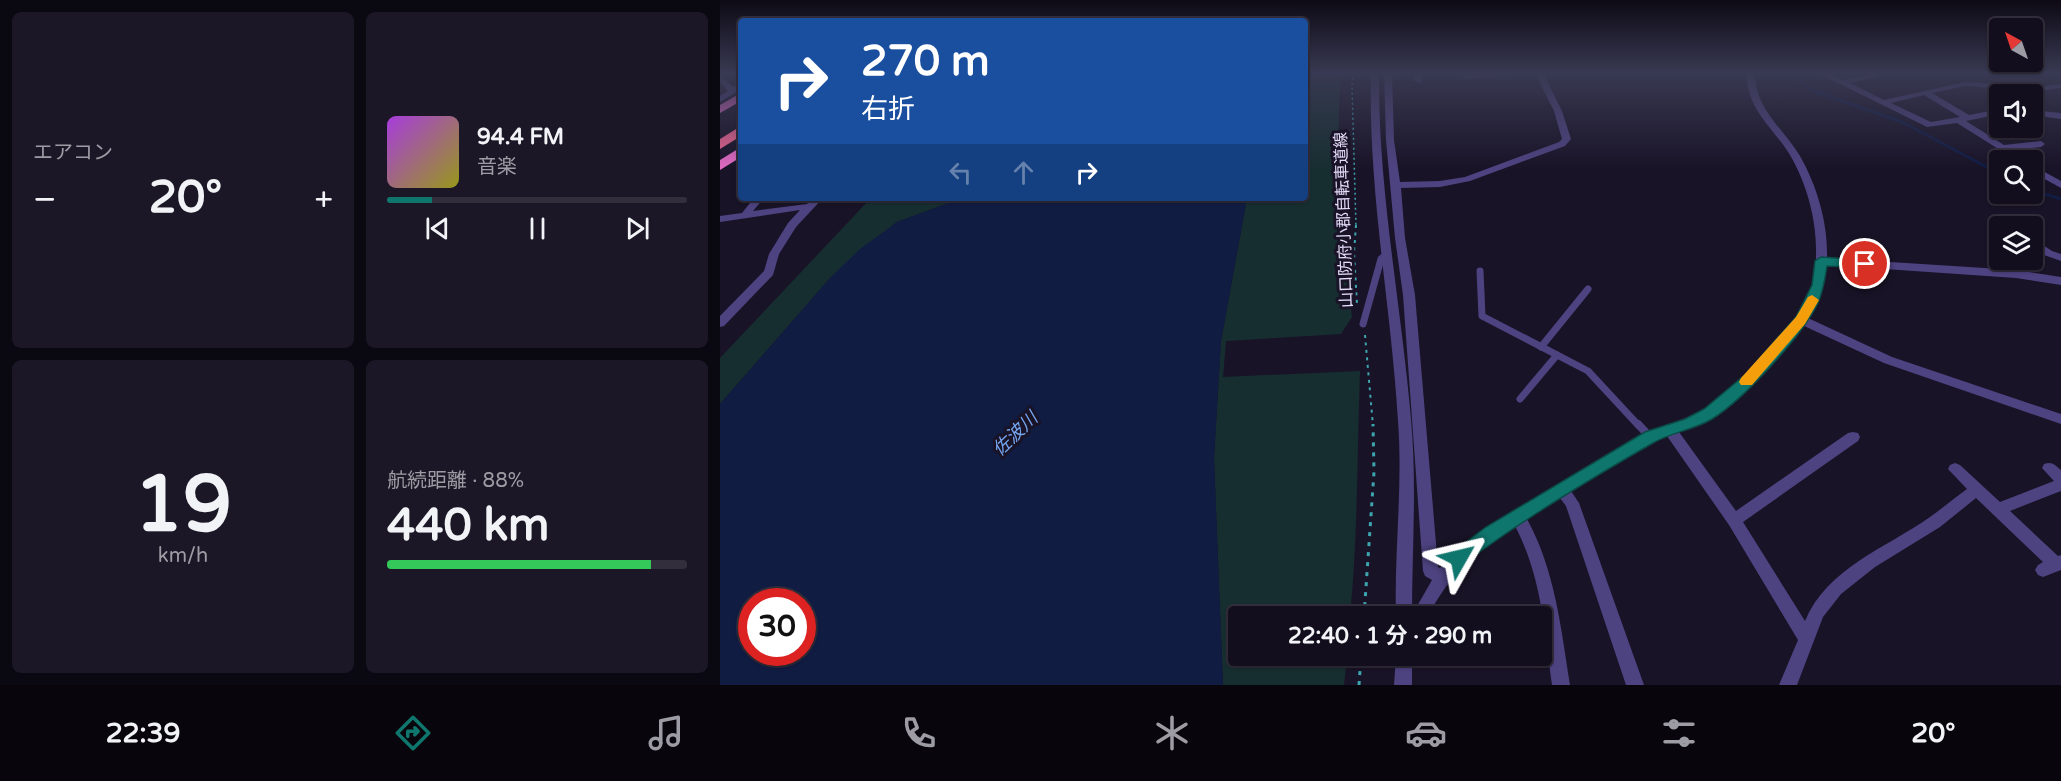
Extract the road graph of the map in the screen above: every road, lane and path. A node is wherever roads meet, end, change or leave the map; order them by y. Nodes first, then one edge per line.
1 (1353, 105) edge
2 (1375, 105) edge
3 (1389, 105) edge
4 (1555, 105) edge
5 (1757, 105) edge
6 (1886, 105) edge
7 (1944, 105) edge
8 (1989, 113) edge
9 (2043, 115) edge
10 (2061, 116) edge
11 (738, 119) edge
12 (1964, 119) junction
13 (720, 132) edge
14 (738, 132) edge
15 (2041, 144) dead end
16 (720, 145) edge
17 (2002, 148) junction
18 (2005, 150) edge
19 (738, 153) edge
20 (720, 166) edge
21 (2043, 174) edge
22 (2061, 185) edge
23 (1396, 186) junction
24 (756, 201) edge
25 (814, 202) edge
26 (742, 215) junction
27 (720, 219) edge
28 (2043, 249) edge
29 (1387, 254) junction
30 (2061, 258) edge
31 (1821, 261) junction
32 (1480, 271) dead end
33 (2061, 281) edge
34 (1588, 289) dead end
35 (1801, 320) junction
36 (720, 323) edge
37 (1363, 324) junction
38 (1540, 347) junction
39 (1557, 355) junction
40 (1520, 399) dead end
41 (2061, 419) edge
42 (1671, 431) junction
43 (1650, 437) junction
44 (1852, 437) dead end
45 (2049, 468) dead end
46 (1955, 469) dead end
47 (2061, 479) edge
48 (2061, 485) edge
49 (1977, 489) junction
50 (1562, 490) junction
51 (1998, 509) junction
52 (1518, 517) junction
53 (1734, 520) junction
54 (2053, 565) edge
55 (1442, 577) junction
56 (1365, 606) edge
57 (1404, 606) edge
58 (1426, 606) edge
59 (1806, 638) junction
60 (1360, 666) edge
61 (1404, 666) edge
62 (1359, 685) edge
63 (1403, 685) edge
64 (1561, 685) edge
65 (1635, 685) edge
66 (1788, 685) edge

1 - 37 path, 山口防府小郡自転車道線
2 - 29 street
3 - 23 street
4 - 23 street
5 - 31 street
6 - 12 street
7 - 12 street
8 - 12 street
9 - 10 street
11 - 13 highway
12 - 17 street
14 - 16 highway
15 - 17 street
17 - 18 street
19 - 20 highway
21 - 22 street
23 - 55 street
24 - 26 street
25 - 26 street
25 - 36 street
26 - 27 street
28 - 30 street
29 - 37 lane
29 - 57 street
31 - 33 street
31 - 35 street
32 - 38 lane
34 - 38 lane
35 - 41 street
35 - 42 street
37 - 56 path, 山口防府小郡自転車道線
38 - 39 lane
39 - 40 lane
39 - 43 lane
42 - 43 street
42 - 53 street
43 - 50 street
44 - 53 street
45 - 47 street
46 - 49 street
48 - 51 street
49 - 51 street
49 - 59 street
50 - 52 street
50 - 65 street
51 - 54 street
52 - 55 street
52 - 64 street
53 - 59 street
55 - 58 street
59 - 66 street
60 - 62 path
61 - 63 street

